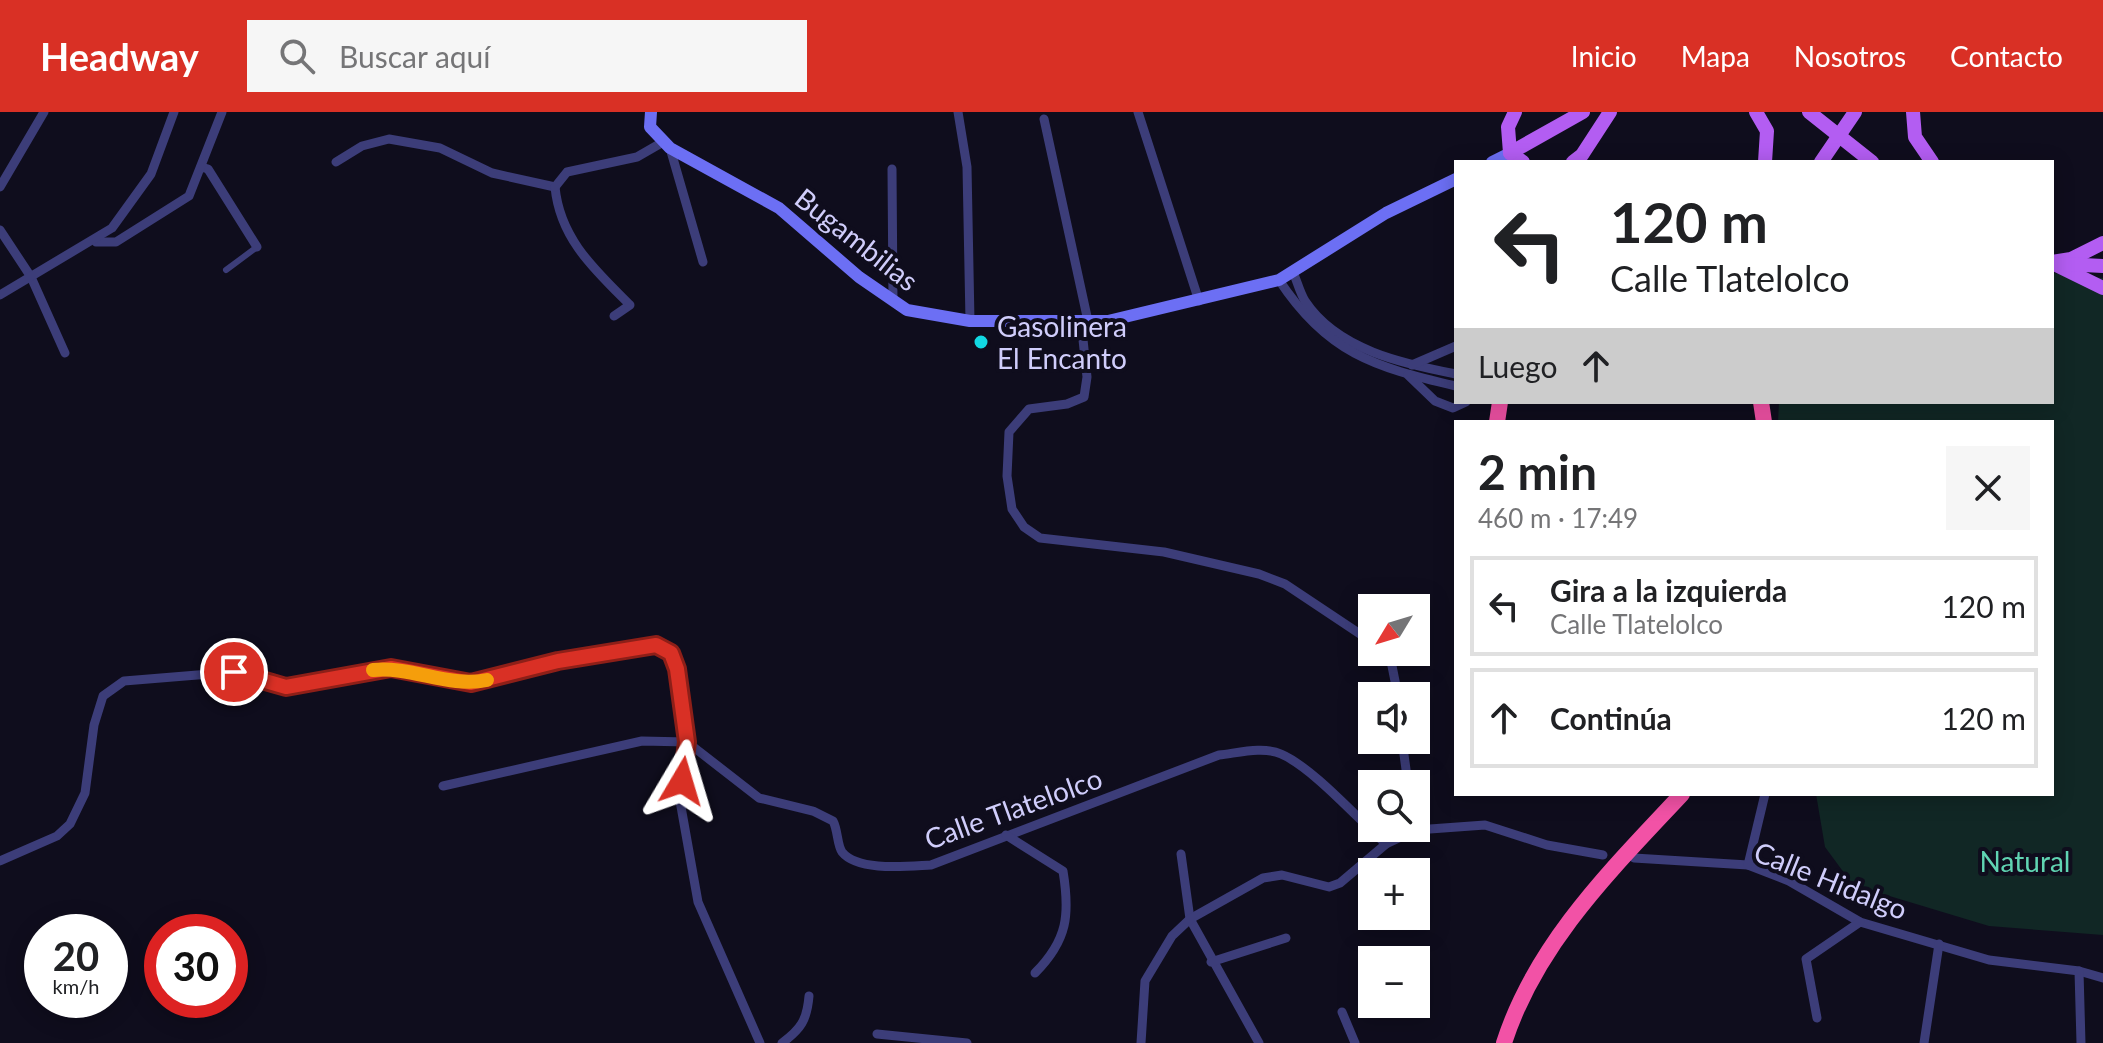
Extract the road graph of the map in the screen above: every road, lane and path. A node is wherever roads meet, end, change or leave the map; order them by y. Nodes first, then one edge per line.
1 (44, 112) edge
2 (174, 112) edge
3 (222, 112) edge
4 (651, 112) edge
5 (958, 112) edge
6 (1138, 112) edge
7 (1515, 112) edge
8 (1583, 112) edge
9 (1610, 112) edge
10 (1756, 112) edge
11 (1809, 112) edge
12 (1855, 112) edge
13 (1913, 112) edge
14 (1044, 119) dead end
15 (667, 145) junction
16 (1510, 153) junction
17 (1496, 160) edge
18 (1520, 160) edge
19 (1576, 160) edge
20 (1765, 160) edge
21 (1822, 160) edge
22 (1869, 160) edge
23 (1931, 160) edge
24 (336, 162) dead end
25 (201, 167) junction
26 (892, 169) dead end
27 (1454, 180) edge
28 (0, 187) edge
29 (555, 187) junction
30 (0, 230) edge
31 (94, 242) junction
32 (2103, 243) edge
33 (257, 247) joint
34 (703, 262) dead end
35 (2054, 262) edge
36 (2054, 262) edge
37 (2054, 263) edge
38 (2103, 266) edge
39 (226, 270) dead end
40 (1293, 272) junction
41 (31, 277) junction
42 (1279, 280) junction
43 (2103, 288) edge
44 (0, 295) edge
45 (893, 301) junction
46 (1199, 301) junction
47 (614, 316) dead end
48 (970, 321) junction
49 (1084, 321) junction
50 (1454, 347) edge
51 (65, 353) dead end
52 (1410, 370) junction
53 (1454, 374) edge
54 (1454, 385) edge
55 (1462, 404) edge
56 (1358, 633) edge
57 (687, 742) junction
58 (443, 786) dead end
59 (1669, 796) edge
60 (1680, 796) edge
61 (1765, 796) edge
62 (1430, 828) edge
63 (1006, 835) junction
64 (1641, 835) junction
65 (1390, 842) edge
66 (1386, 844) junction
67 (1181, 854) dead end
68 (1603, 855) dead end
69 (1634, 858) dead end
70 (0, 861) edge
71 (1748, 865) junction
72 (1190, 919) junction
73 (1860, 922) junction
74 (1286, 938) dead end
75 (1939, 944) junction
76 (1211, 962) junction
77 (2079, 971) junction
78 (1035, 973) dead end
79 (2103, 978) edge
80 (809, 996) dead end
81 (1342, 1012) dead end
82 (1817, 1018) dead end
83 (877, 1034) dead end
84 (760, 1043) edge
85 (782, 1043) edge
86 (967, 1043) edge
87 (1141, 1043) edge
88 (1259, 1043) edge
89 (1355, 1043) edge
90 (1504, 1043) edge
91 (1924, 1043) edge
92 (2081, 1043) edge

1 - 28 street
2 - 31 street
3 - 25 street
4 - 15 main road, Bugambilias
5 - 48 street
6 - 46 street
7 - 16 main road
8 - 16 main road
9 - 19 main road
10 - 20 main road
11 - 22 main road, bridge
12 - 21 main road
13 - 23 main road
14 - 49 street
15 - 29 street
15 - 34 street
15 - 45 main road, Bugambilias
16 - 17 main road
16 - 18 main road
24 - 29 street
25 - 31 street
25 - 33 street
26 - 45 street
27 - 40 main road, Bugambilias
29 - 47 street
30 - 41 street
31 - 41 street
32 - 35 main road
33 - 39 street
36 - 38 main road
37 - 43 main road
40 - 42 main road, Bugambilias
40 - 52 street
41 - 44 street
41 - 51 street
42 - 46 main road, Bugambilias
42 - 52 street
45 - 48 main road, Bugambilias
46 - 49 main road, Bugambilias
48 - 49 main road, Bugambilias
49 - 56 street
50 - 52 street
52 - 53 street
52 - 54 street
52 - 55 street
57 - 58 street
57 - 63 street, Calle Tlatelolco
57 - 70 street
57 - 84 street
59 - 64 highway
60 - 64 highway
61 - 71 street
62 - 68 street
63 - 66 street, Calle Tlatelolco
63 - 78 street
64 - 90 highway
65 - 66 street
66 - 72 street
67 - 72 street
69 - 71 street, Calle Hidalgo
71 - 73 street, Calle Hidalgo
72 - 76 street
72 - 87 street
73 - 75 street, Calle Hidalgo
73 - 82 street
74 - 76 street
75 - 77 street, Calle Hidalgo
75 - 91 street
76 - 88 street
77 - 79 street, Calle Hidalgo
77 - 92 street
80 - 85 street
81 - 89 street
83 - 86 street

